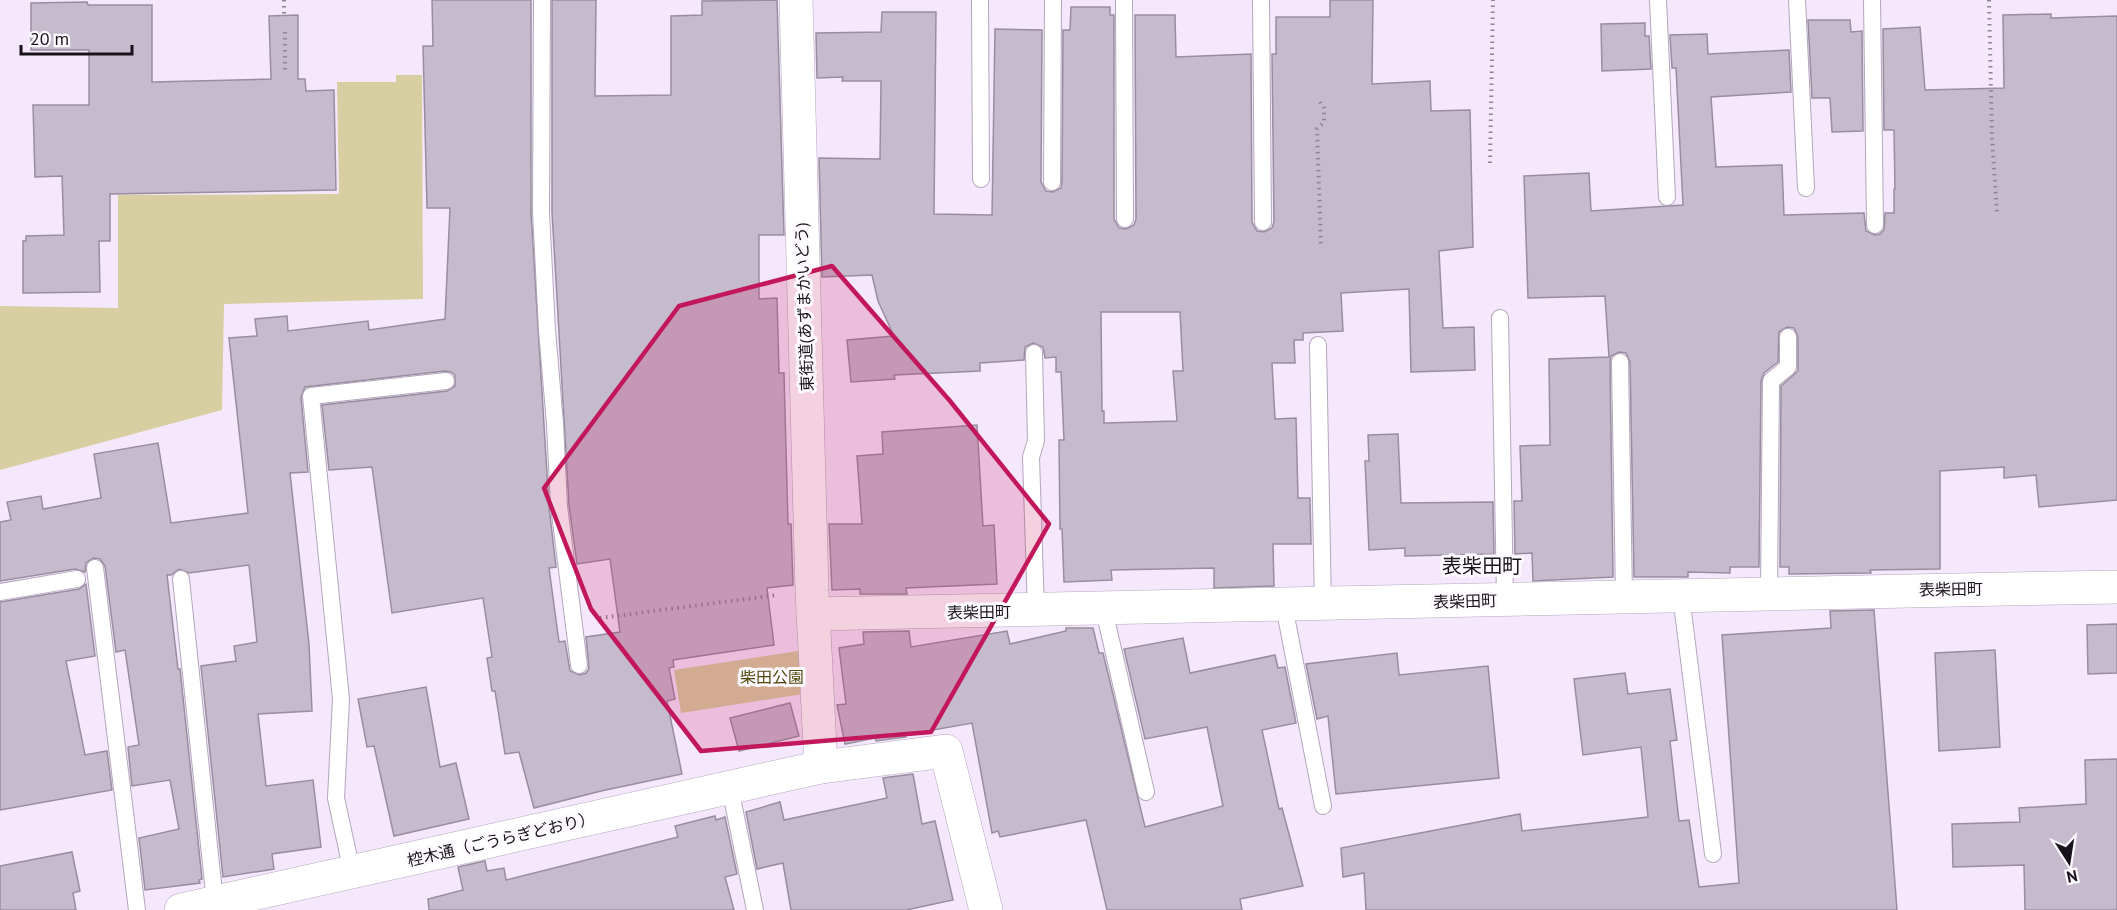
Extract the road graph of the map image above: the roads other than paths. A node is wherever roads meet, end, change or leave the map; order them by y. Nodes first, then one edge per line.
1 (542, 0) edge
2 (796, 0) edge
3 (980, 0) edge
4 (1053, 0) edge
5 (1124, 0) edge
6 (1261, 0) edge
7 (1658, 0) edge
8 (1797, 0) edge
9 (1872, 0) edge
10 (981, 179) dead end
11 (1052, 182) dead end
12 (1806, 188) dead end
13 (1667, 197) dead end
14 (1125, 219) dead end
15 (1263, 222) dead end
16 (1875, 225) dead end
17 (1500, 318) dead end
18 (1788, 337) dead end
19 (1317, 345) dead end
20 (1034, 353) dead end
21 (1620, 362) dead end
22 (446, 381) dead end
23 (96, 568) dead end
24 (77, 579) dead end
25 (181, 579) dead end
26 (2117, 587) edge
27 (0, 592) edge
28 (1769, 593) junction
29 (1681, 595) junction
30 (1624, 596) junction
31 (1505, 599) junction
32 (812, 602) junction
33 (1323, 605) junction
34 (1284, 606) junction
35 (1104, 610) junction
36 (1036, 611) junction
37 (579, 665) dead end
38 (822, 767) junction
39 (730, 788) junction
40 (1146, 792) dead end
41 (1323, 806) dead end
42 (1713, 854) dead end
43 (352, 872) junction
44 (215, 902) junction
45 (137, 910) edge
46 (181, 910) edge
47 (755, 910) edge
48 (986, 910) edge

1 - 37 lane
2 - 32 street, 東街道(あずまかいどう)
3 - 10 lane
4 - 11 lane
5 - 14 lane
6 - 15 lane
7 - 13 lane
8 - 12 lane
9 - 16 lane
17 - 31 lane
18 - 28 lane
19 - 33 lane
20 - 36 lane
21 - 30 lane
22 - 43 lane
23 - 45 lane
24 - 27 lane
25 - 44 lane
26 - 28 street, 表柴田町
28 - 29 street, 表柴田町
29 - 30 street, 表柴田町
29 - 42 lane
30 - 31 street, 表柴田町
31 - 33 street, 表柴田町
32 - 36 street, 表柴田町
32 - 38 street, 東街道(あずまかいどう)
33 - 34 street, 表柴田町
34 - 35 street, 表柴田町
34 - 41 lane
35 - 36 street, 表柴田町
35 - 40 lane
38 - 39 street, 椌木通（ごうらぎどおり）
38 - 48 street, 椌木通（ごうらぎどおり）
39 - 43 street, 椌木通（ごうらぎどおり）
39 - 47 lane
43 - 44 street, 椌木通（ごうらぎどおり）
44 - 46 street, 椌木通（ごうらぎどおり）

